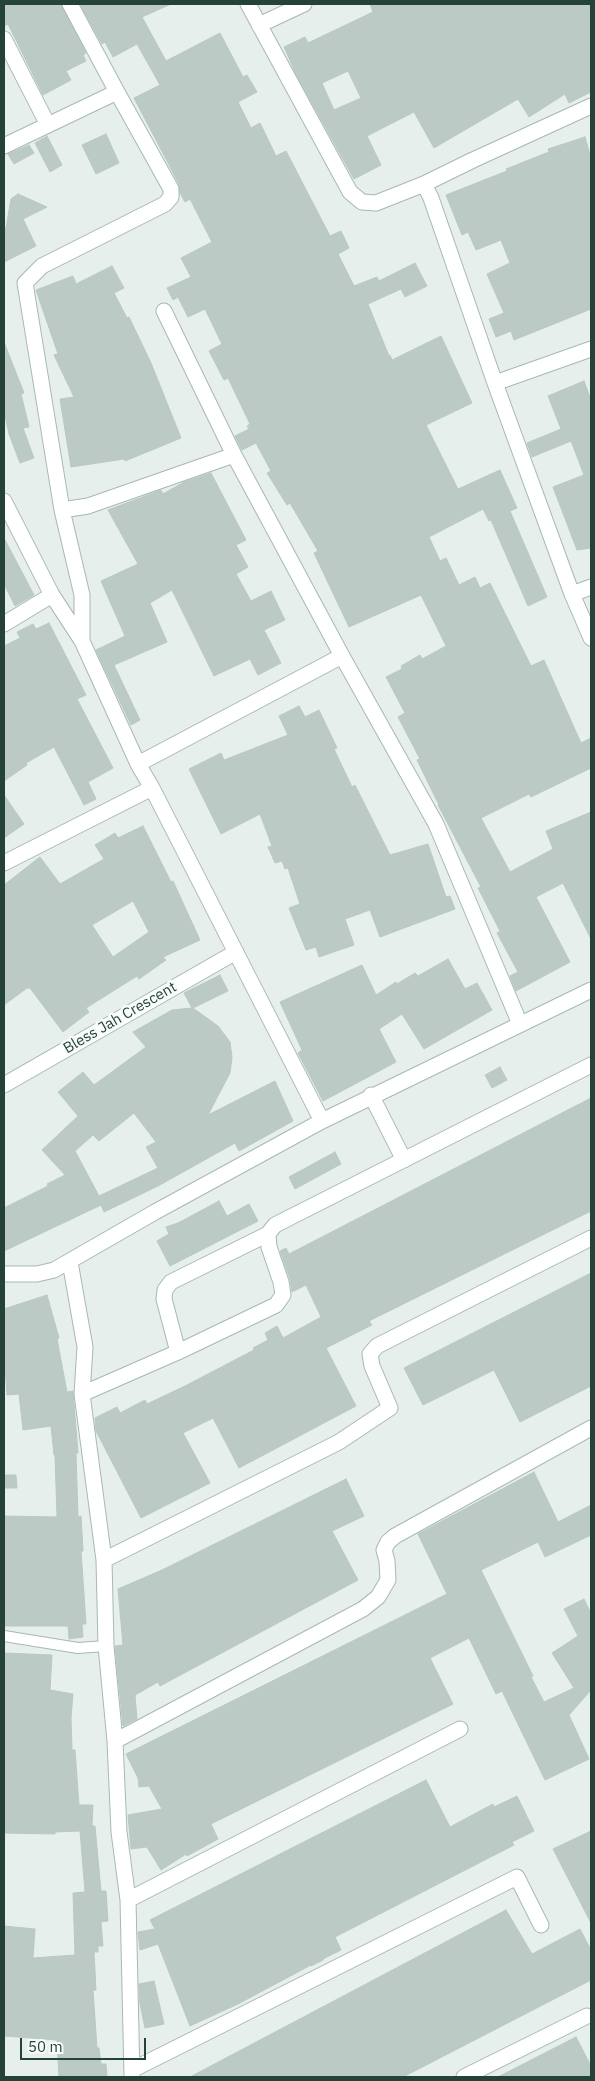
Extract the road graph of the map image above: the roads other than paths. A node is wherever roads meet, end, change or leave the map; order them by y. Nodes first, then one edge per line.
1 (70, 4) edge
2 (248, 4) edge
3 (304, 4) edge
4 (259, 25) junction
5 (4, 38) edge
6 (117, 92) junction
7 (591, 106) edge
8 (48, 125) junction
9 (4, 146) edge
10 (424, 184) junction
11 (164, 311) dead end
12 (591, 349) edge
13 (495, 383) junction
14 (234, 455) junction
15 (4, 501) edge
16 (62, 510) junction
17 (591, 587) edge
18 (572, 594) junction
19 (52, 595) junction
20 (4, 624) edge
21 (591, 638) edge
22 (82, 641) junction
23 (342, 656) junction
24 (138, 764) junction
25 (152, 788) junction
26 (4, 863) edge
27 (236, 952) junction
28 (591, 990) edge
29 (520, 1024) junction
30 (591, 1065) edge
31 (4, 1085) edge
32 (371, 1095) junction
33 (322, 1121) junction
34 (404, 1160) junction
35 (268, 1234) junction
36 (591, 1238) edge
37 (70, 1262) junction
38 (4, 1274) edge
39 (178, 1352) junction
40 (82, 1394) junction
41 (591, 1428) edge
42 (104, 1560) junction
43 (4, 1636) edge
44 (106, 1646) junction
45 (460, 1729) dead end
46 (115, 1740) junction
47 (128, 1900) junction
48 (541, 1925) dead end
49 (587, 2016) dead end
50 (132, 2074) edge
51 (464, 2077) edge

1 - 6 street
2 - 4 street
3 - 4 street
4 - 10 street
5 - 8 street
6 - 8 street
6 - 16 street
7 - 10 street
8 - 9 street
10 - 13 street
11 - 14 street
12 - 13 street
13 - 18 street
14 - 16 street
14 - 23 street
15 - 19 street
16 - 22 street
17 - 18 street
18 - 21 street
19 - 20 street
19 - 22 street
22 - 24 street
23 - 24 street
23 - 29 street
24 - 25 street
25 - 26 street
25 - 27 street
27 - 31 street, Bless Jah Crescent
27 - 33 street
28 - 29 street
29 - 32 street
30 - 34 street
32 - 33 street
32 - 34 street
33 - 37 street
34 - 35 street
35 - 39 street
35 - 39 street
36 - 42 street
37 - 38 street
37 - 40 street
39 - 40 street
40 - 42 street
41 - 46 street
42 - 44 street
43 - 44 lane
44 - 46 street
45 - 47 street
46 - 47 street
47 - 50 street
48 - 50 street
49 - 51 street

